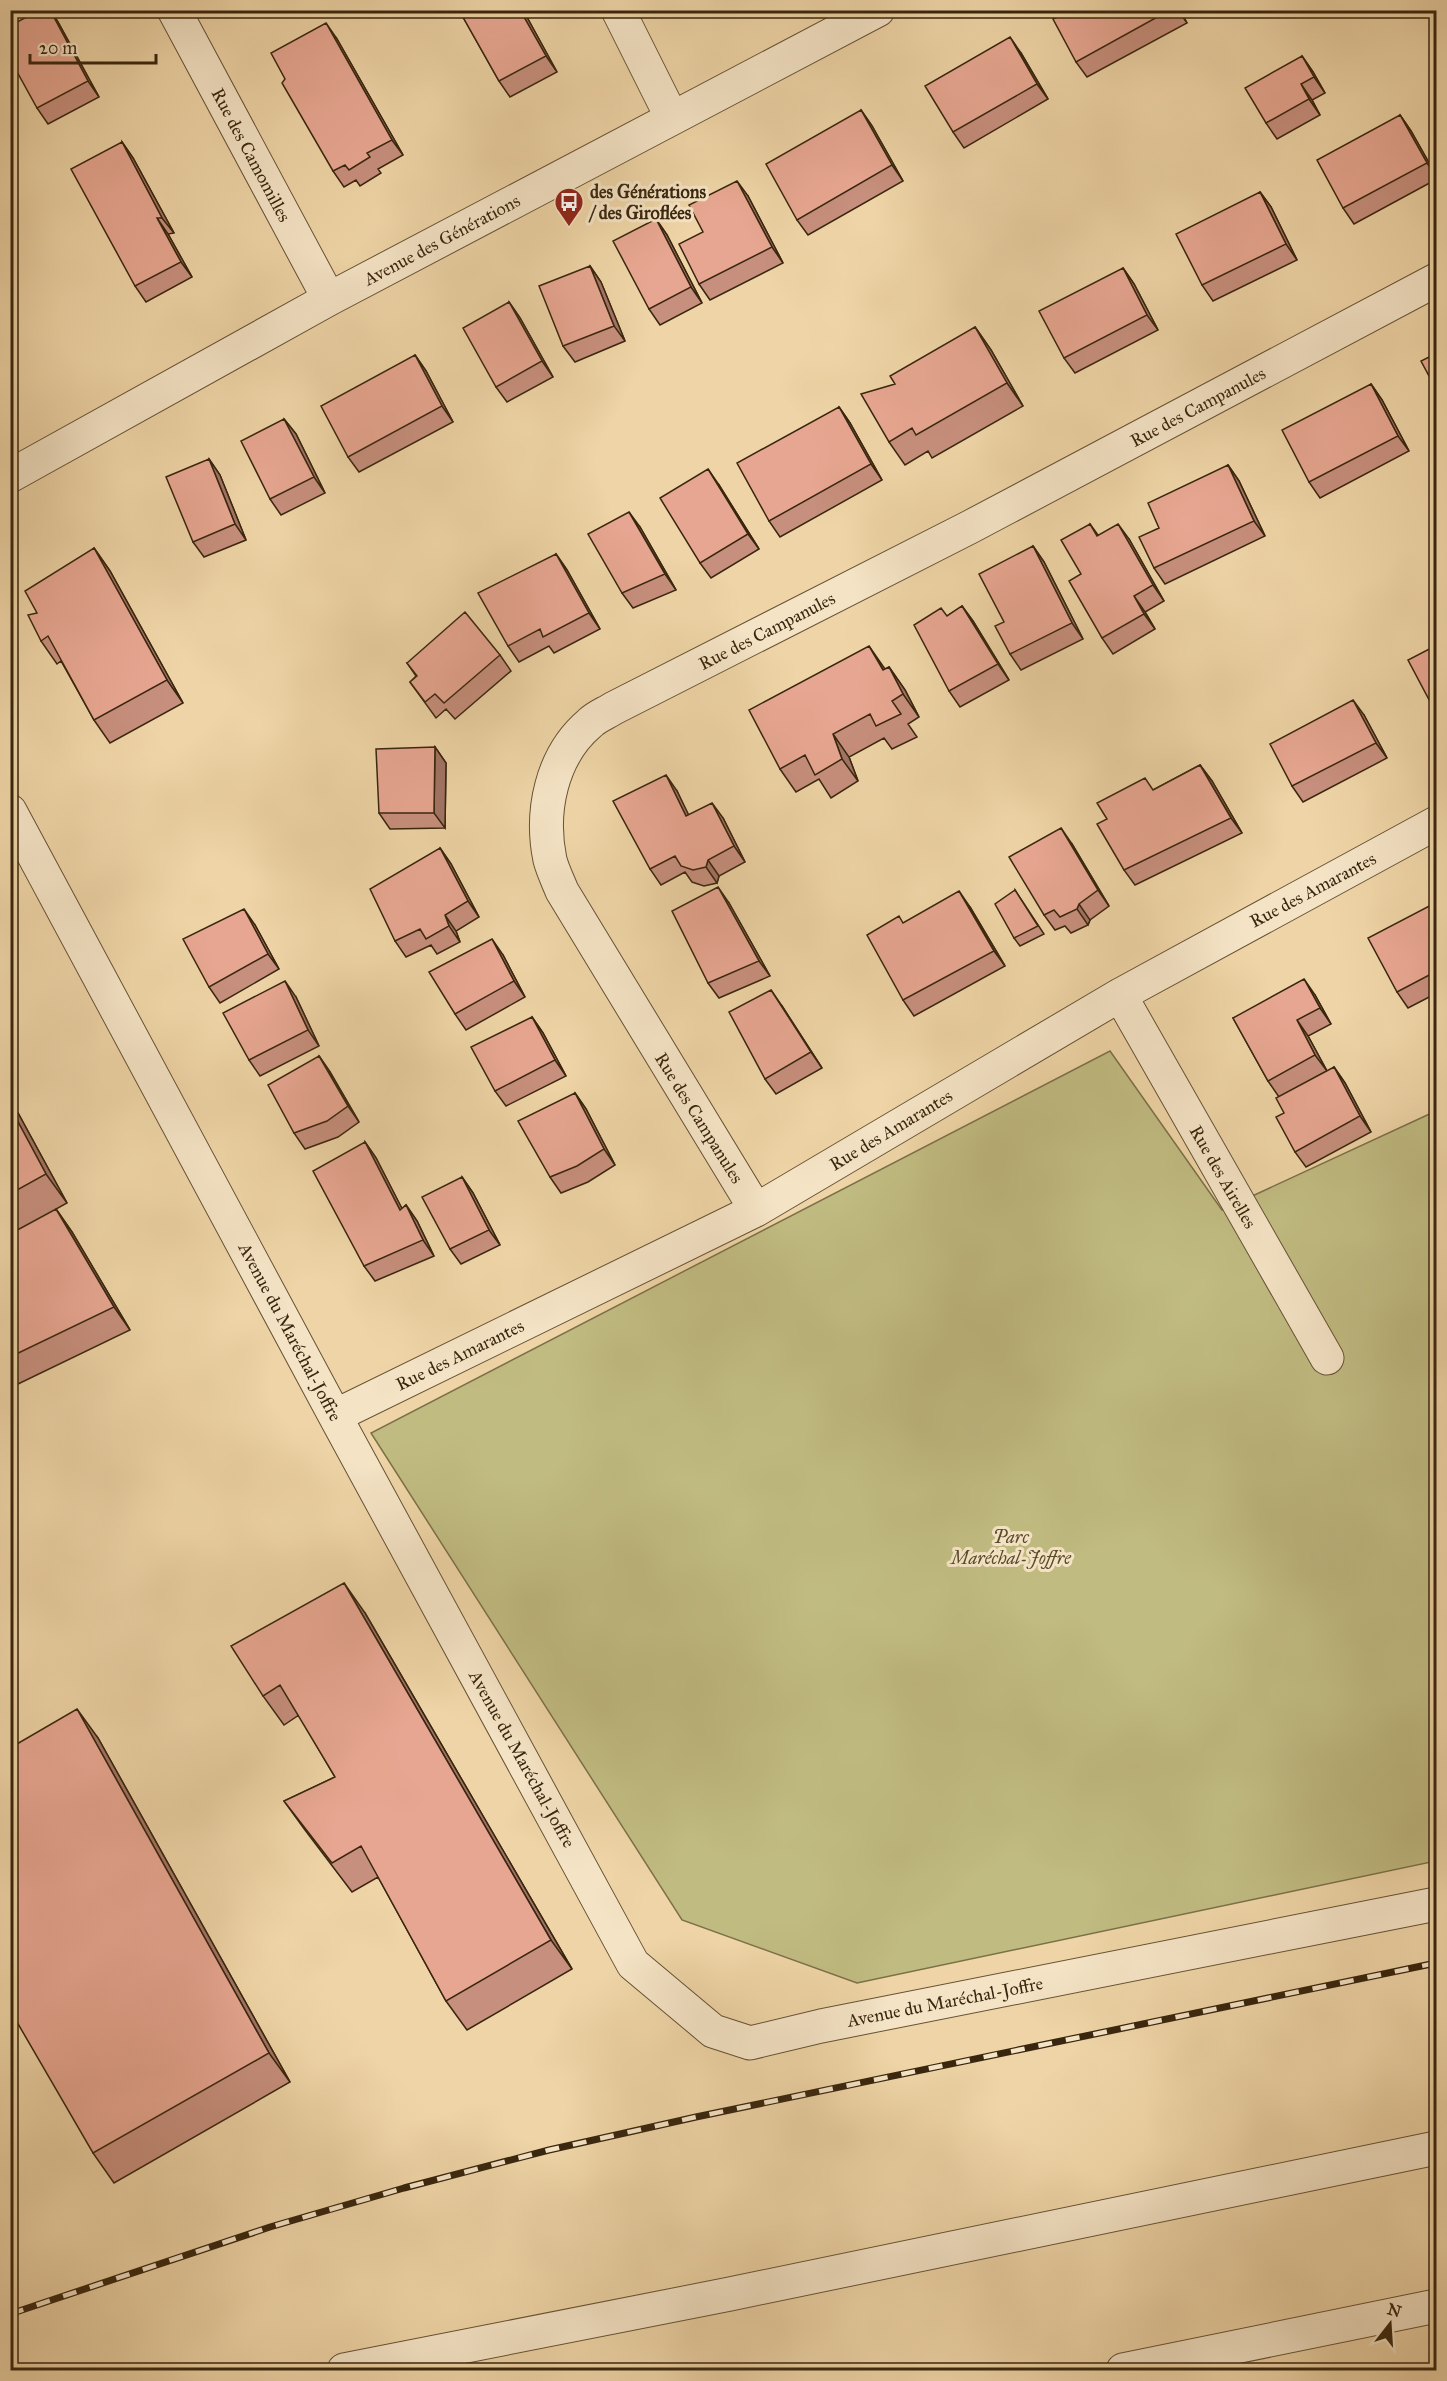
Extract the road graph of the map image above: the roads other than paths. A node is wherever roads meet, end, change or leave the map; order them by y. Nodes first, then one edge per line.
1 (174, 10) edge
2 (618, 10) edge
3 (878, 10) edge
4 (672, 118) junction
5 (1437, 280) edge
6 (329, 299) junction
7 (10, 476) edge
8 (10, 811) edge
9 (1437, 823) edge
10 (1120, 995) junction
11 (756, 1210) junction
12 (1327, 1358) dead end
13 (335, 1416) junction
14 (1437, 1904) edge
15 (1437, 2148) edge
16 (1437, 2306) edge
17 (344, 2370) edge
18 (1123, 2370) edge

1 - 6 street, Rue des Camomilles
2 - 4 street
3 - 4 street, Avenue des Générations
4 - 6 street, Avenue des Générations
5 - 11 street, Rue des Campanules
6 - 7 street, Avenue des Générations
8 - 13 street, Avenue du Maréchal-Joffre
9 - 10 street, Rue des Amarantes
10 - 11 street, Rue des Amarantes
10 - 12 street, Rue des Airelles
11 - 13 street, Rue des Amarantes
13 - 14 street, Avenue du Maréchal-Joffre
15 - 17 street
16 - 18 street

